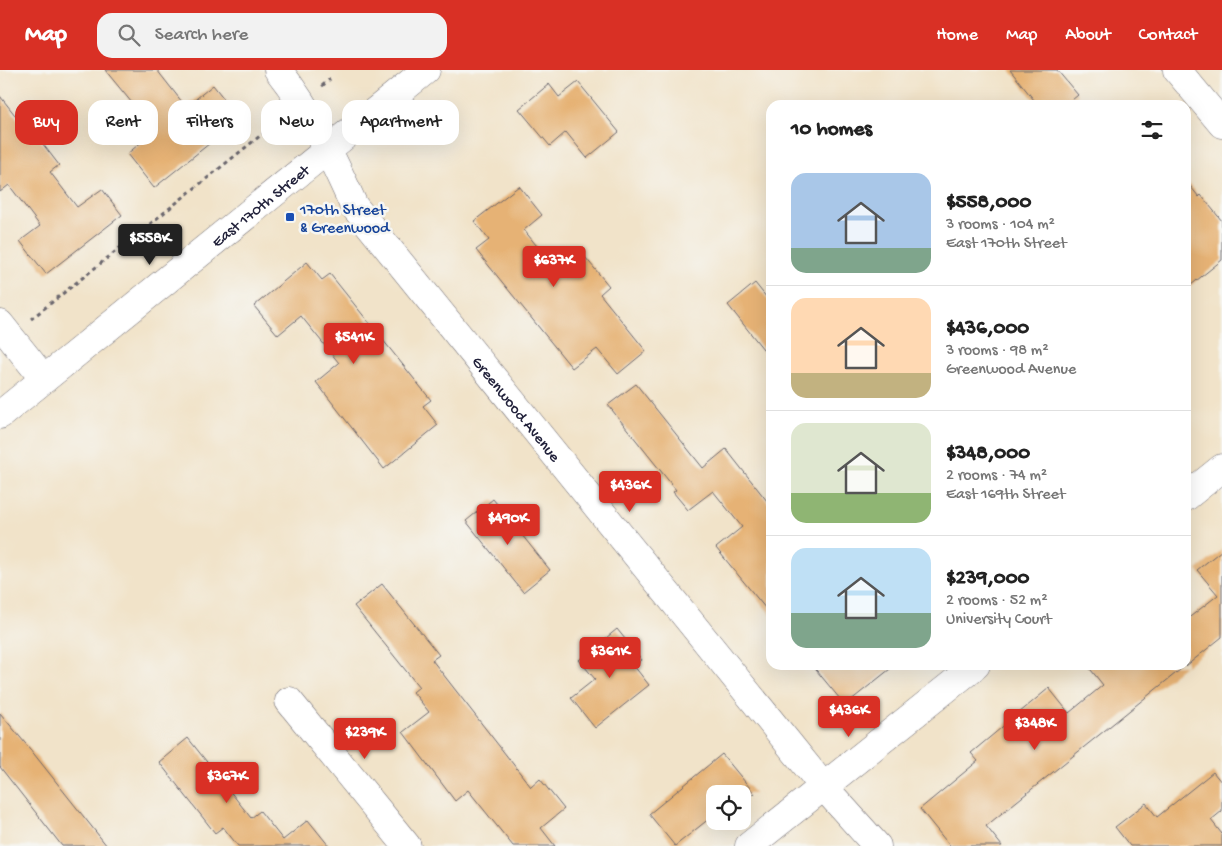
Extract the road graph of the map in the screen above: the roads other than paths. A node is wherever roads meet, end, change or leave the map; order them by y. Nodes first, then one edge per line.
1 (278, 70) edge
2 (426, 70) edge
3 (1177, 70) edge
4 (1222, 124) edge
5 (327, 150) junction
6 (5, 330) edge
7 (44, 379) junction
8 (0, 415) edge
9 (1222, 468) edge
10 (1191, 493) edge
11 (970, 670) edge
12 (289, 701) dead end
13 (823, 786) junction
14 (407, 846) edge
15 (749, 846) edge
16 (877, 846) edge

1 - 5 street, Greenwood Avenue
2 - 5 street, East 170th Street
3 - 4 street
5 - 7 street, East 170th Street
5 - 13 street, Greenwood Avenue
6 - 7 street
7 - 8 street, East 170th Street
9 - 10 street
11 - 13 street
12 - 14 street
13 - 15 street
13 - 16 street, Greenwood Avenue

